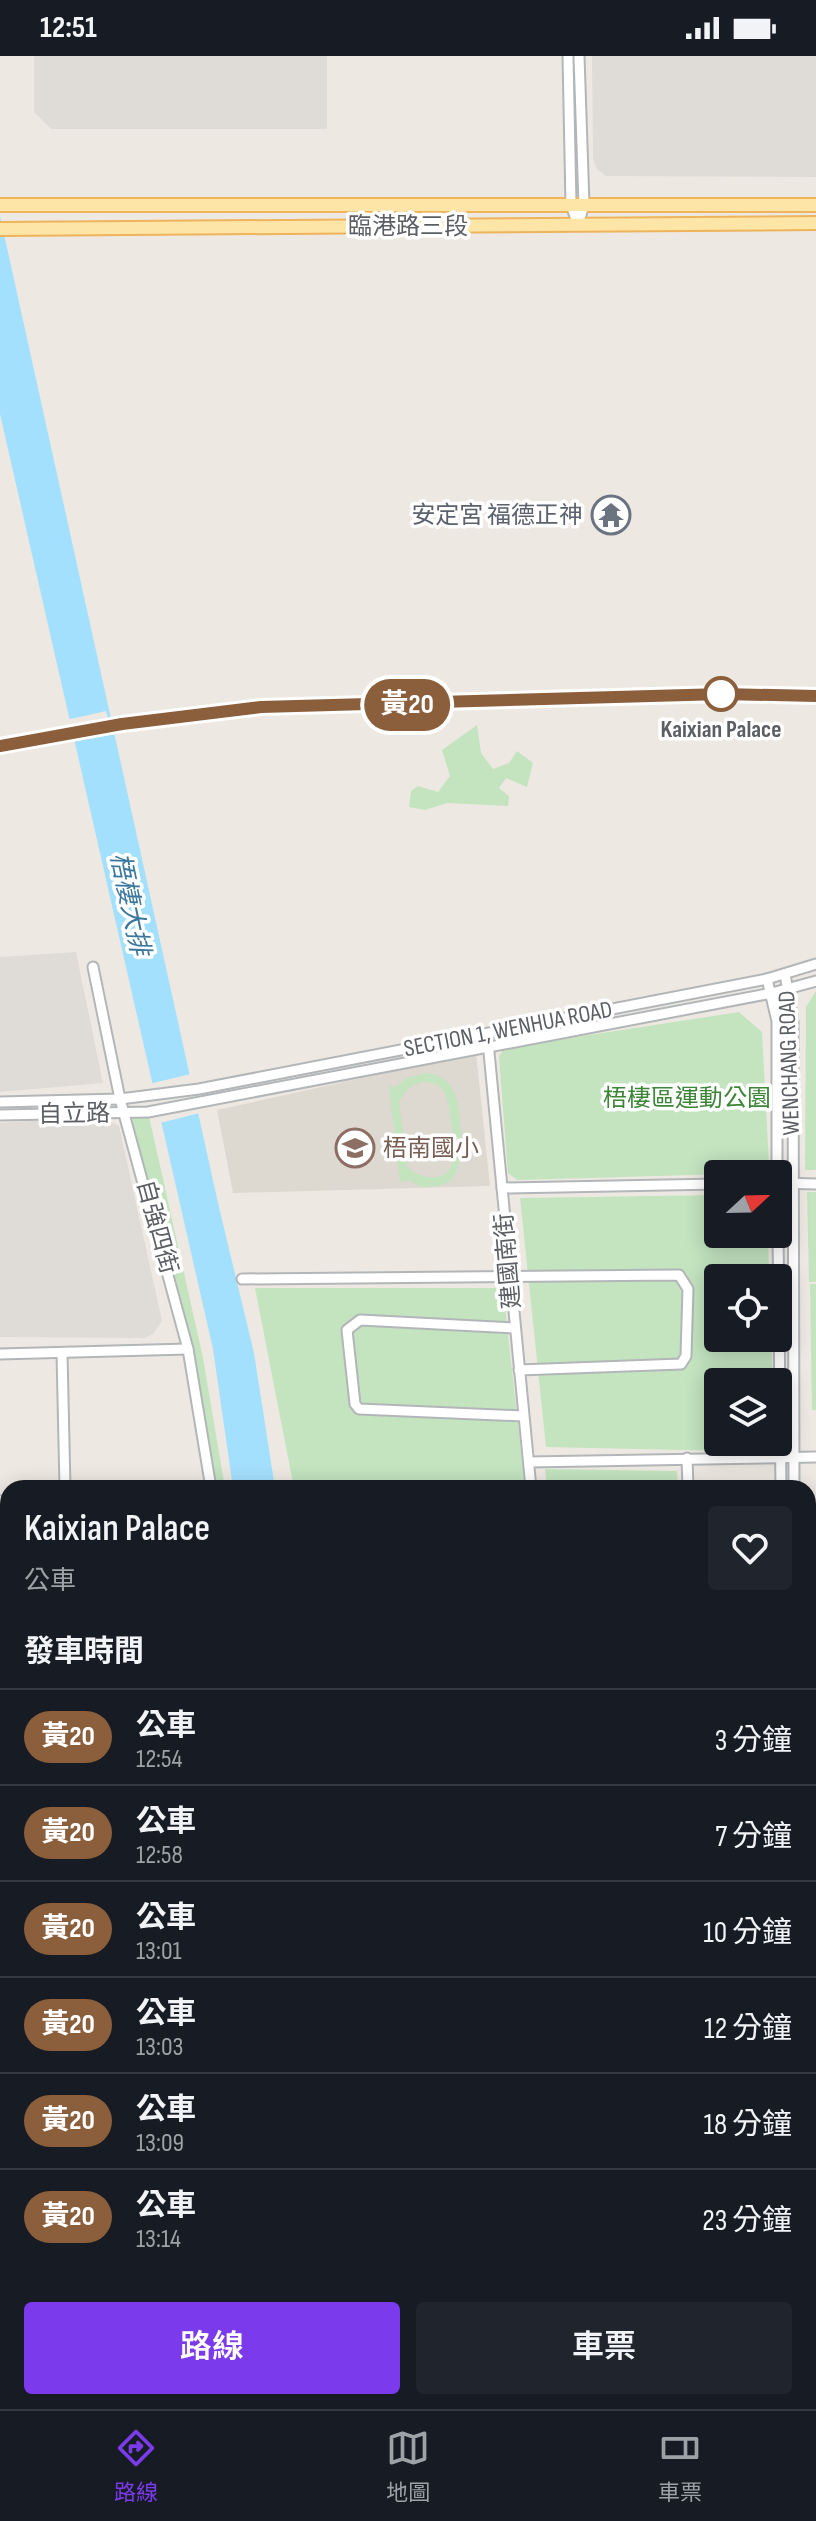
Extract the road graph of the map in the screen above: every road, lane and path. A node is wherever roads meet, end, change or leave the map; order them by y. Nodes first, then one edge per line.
1 (568, 56) edge
2 (579, 56) edge
3 (5, 205) edge
4 (578, 205) junction
5 (816, 205) edge
6 (816, 223) edge
7 (578, 225) junction
8 (6, 229) edge
9 (816, 964) edge
10 (93, 967) dead end
11 (785, 974) junction
12 (767, 979) junction
13 (816, 981) edge
14 (788, 989) junction
15 (772, 993) junction
16 (487, 1033) junction
17 (489, 1047) junction
18 (146, 1097) joint
19 (120, 1099) junction
20 (0, 1102) edge
21 (126, 1112) junction
22 (148, 1112) joint
23 (0, 1115) edge
24 (777, 1160) edge
25 (704, 1184) edge
26 (816, 1184) edge
27 (792, 1185) junction
28 (502, 1188) junction
29 (778, 1248) edge
30 (511, 1278) junction
31 (242, 1279) dead end
32 (514, 1328) junction
33 (188, 1349) junction
34 (62, 1353) junction
35 (0, 1354) edge
36 (519, 1370) junction
37 (523, 1416) junction
38 (781, 1457) junction
39 (816, 1457) edge
40 (687, 1458) junction
41 (796, 1458) junction
42 (529, 1462) junction
43 (65, 1480) edge
44 (210, 1480) edge
45 (530, 1480) edge
46 (688, 1480) edge
47 (781, 1480) edge
48 (795, 1480) edge

1 - 4 street
2 - 4 street
3 - 4 main road, 臨港路三段
4 - 5 main road, 臨港路三段
4 - 7 street
6 - 7 main road, 臨港路三段
7 - 8 main road, 臨港路三段
9 - 11 street, SECTION 1, WENHUA ROAD
10 - 19 street, 自強四街
11 - 12 street, SECTION 1, WENHUA ROAD
11 - 14 street, WENCHANG ROAD
12 - 15 street, WENCHANG ROAD
12 - 16 street, SECTION 1, WENHUA ROAD
13 - 14 street, SECTION 1, WENHUA ROAD
14 - 15 street, SECTION 1, WENHUA ROAD
14 - 27 street, WENCHANG ROAD
15 - 17 street, SECTION 1, WENHUA ROAD
15 - 24 street, WENCHANG ROAD
16 - 17 street, 建國南街
16 - 18 street, SECTION 1, WENHUA ROAD
17 - 22 street, SECTION 1, WENHUA ROAD
17 - 28 street, 建國南街
18 - 19 street, 自立路
19 - 20 street, 自立路
19 - 21 street, 自強四街
21 - 22 street, 自立路
21 - 23 street, 自立路
21 - 33 street, 自強四街
25 - 28 street
26 - 27 street
27 - 41 street, WENCHANG ROAD
28 - 30 street, 建國南街
29 - 38 street
30 - 31 street
30 - 32 street, 建國南街
30 - 36 street
32 - 36 street, 建國南街
32 - 37 street
33 - 34 street
33 - 44 street, 自強四街
34 - 35 street
34 - 43 street
36 - 37 street, 建國南街
37 - 42 street, 建國南街
38 - 40 street
38 - 41 street
38 - 47 street
39 - 41 street
40 - 42 street
40 - 46 street
41 - 48 street, WENCHANG ROAD
42 - 45 street, 建國南街

